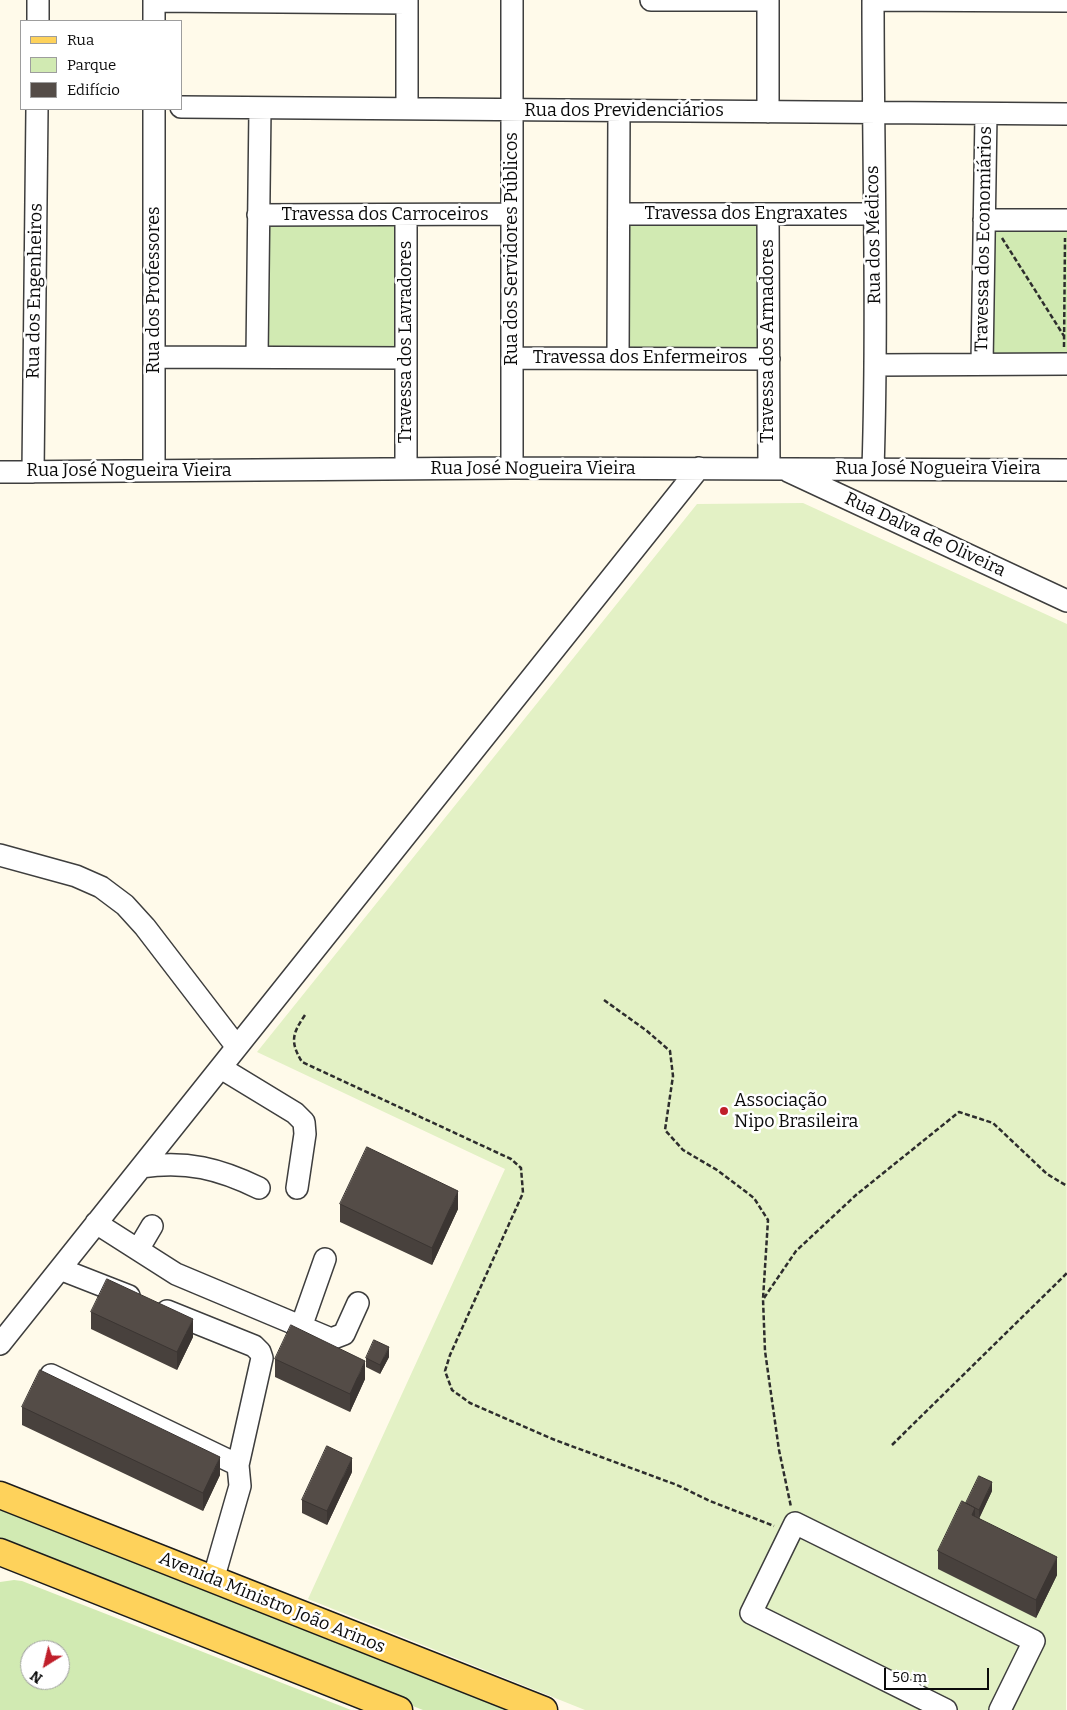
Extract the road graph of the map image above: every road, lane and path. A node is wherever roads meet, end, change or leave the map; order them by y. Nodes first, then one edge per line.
1 (38, 0) edge
2 (512, 0) edge
3 (651, 0) edge
4 (768, 0) edge
5 (873, 0) edge
6 (984, 0) edge
7 (260, 1) edge
8 (407, 1) edge
9 (1067, 1) edge
10 (154, 7) edge
11 (38, 20) edge
12 (182, 107) edge
13 (260, 108) junction
14 (407, 109) junction
15 (37, 110) edge
16 (154, 110) edge
17 (512, 110) junction
18 (619, 111) junction
19 (768, 112) junction
20 (873, 112) junction
21 (986, 114) junction
22 (1067, 114) edge
23 (512, 214) junction
24 (618, 214) junction
25 (768, 214) junction
26 (873, 214) junction
27 (258, 215) junction
28 (406, 215) junction
29 (984, 220) junction
30 (1066, 226) edge
31 (996, 241) dead end
32 (1064, 336) junction
33 (154, 357) junction
34 (257, 357) junction
35 (406, 358) junction
36 (512, 358) junction
37 (618, 358) junction
38 (1066, 358) edge
39 (769, 359) junction
40 (982, 364) junction
41 (877, 365) junction
42 (512, 468) junction
43 (699, 468) junction
44 (406, 469) junction
45 (776, 469) junction
46 (873, 469) junction
47 (1067, 470) edge
48 (154, 471) junction
49 (0, 472) edge
50 (33, 472) junction
51 (1067, 601) edge
52 (0, 856) edge
53 (604, 1000) dead end
54 (305, 1015) dead end
55 (238, 1046) junction
56 (221, 1068) junction
57 (142, 1166) junction
58 (1066, 1186) edge
59 (260, 1188) dead end
60 (298, 1188) dead end
61 (1067, 1191) edge
62 (96, 1223) junction
63 (152, 1226) dead end
64 (139, 1248) junction
65 (325, 1259) dead end
66 (60, 1269) junction
67 (1067, 1273) edge
68 (764, 1300) junction
69 (358, 1303) dead end
70 (301, 1326) junction
71 (0, 1344) edge
72 (51, 1375) edge
73 (892, 1445) dead end
74 (238, 1465) junction
75 (0, 1495) edge
76 (795, 1523) junction
77 (0, 1552) edge
78 (29, 1564) junction
79 (0, 1567) edge
80 (213, 1580) junction
81 (391, 1708) edge
82 (535, 1708) edge
83 (937, 1708) edge
84 (1000, 1710) edge

1 - 11 street
2 - 17 street, Rua dos Servidores Públicos
3 - 4 street
4 - 19 street
5 - 6 street
5 - 20 street, Rua dos Médicos
6 - 9 street
7 - 8 street
7 - 10 street
8 - 14 street
12 - 13 street, Rua dos Previdenciários
13 - 14 street, Rua dos Previdenciários
13 - 27 street
14 - 17 street, Rua dos Previdenciários
15 - 50 street, Rua dos Engenheiros
16 - 33 street, Rua dos Professores
17 - 18 street, Rua dos Previdenciários
17 - 23 street, Rua dos Servidores Públicos
18 - 19 street, Rua dos Previdenciários
18 - 24 street
19 - 20 street, Rua dos Previdenciários
20 - 21 street, Rua dos Previdenciários
20 - 26 street, Rua dos Médicos
21 - 22 street, Rua dos Previdenciários
21 - 29 street, Travessa dos Economiários
23 - 28 street, Travessa dos Carroceiros
23 - 36 street, Rua dos Servidores Públicos
24 - 25 street, Travessa dos Engraxates
24 - 37 street
25 - 26 street, Travessa dos Engraxates
25 - 39 street, Travessa dos Armadores
26 - 41 street, Rua dos Médicos
27 - 28 street, Travessa dos Carroceiros
27 - 34 street
28 - 35 street, Travessa dos Lavradores
29 - 30 street
29 - 40 street, Travessa dos Economiários
30 - 32 path
31 - 32 path
32 - 38 path
33 - 34 street
33 - 48 street, Rua dos Professores
34 - 35 street
35 - 44 street, Travessa dos Lavradores
36 - 37 street, Travessa dos Enfermeiros
36 - 42 street, Rua dos Servidores Públicos
37 - 39 street, Travessa dos Enfermeiros
38 - 40 street
39 - 45 street, Travessa dos Armadores
40 - 41 street
41 - 46 street, Rua dos Médicos
42 - 43 street, Rua José Nogueira Vieira
42 - 44 street, Rua José Nogueira Vieira
43 - 45 street, Rua José Nogueira Vieira
43 - 55 street
44 - 48 street, Rua José Nogueira Vieira
45 - 46 street, Rua José Nogueira Vieira
45 - 51 street, Rua Dalva de Oliveira
46 - 47 street, Rua José Nogueira Vieira
48 - 50 street, Rua José Nogueira Vieira
49 - 50 street, Rua José Nogueira Vieira
52 - 55 street
53 - 68 path
54 - 76 path
55 - 56 street
56 - 57 street
56 - 60 street
57 - 59 street
57 - 62 street
58 - 61 path
58 - 68 path
62 - 64 street
62 - 66 street
63 - 64 street
64 - 70 street
65 - 70 street
66 - 71 street
66 - 74 street
67 - 73 path
68 - 76 path
69 - 70 street
72 - 74 street
74 - 80 street
75 - 80 main road, Avenida Ministro João Arinos
76 - 83 street
76 - 84 street
77 - 78 main road
78 - 79 street
78 - 81 main road
80 - 82 main road, Avenida Ministro João Arinos

